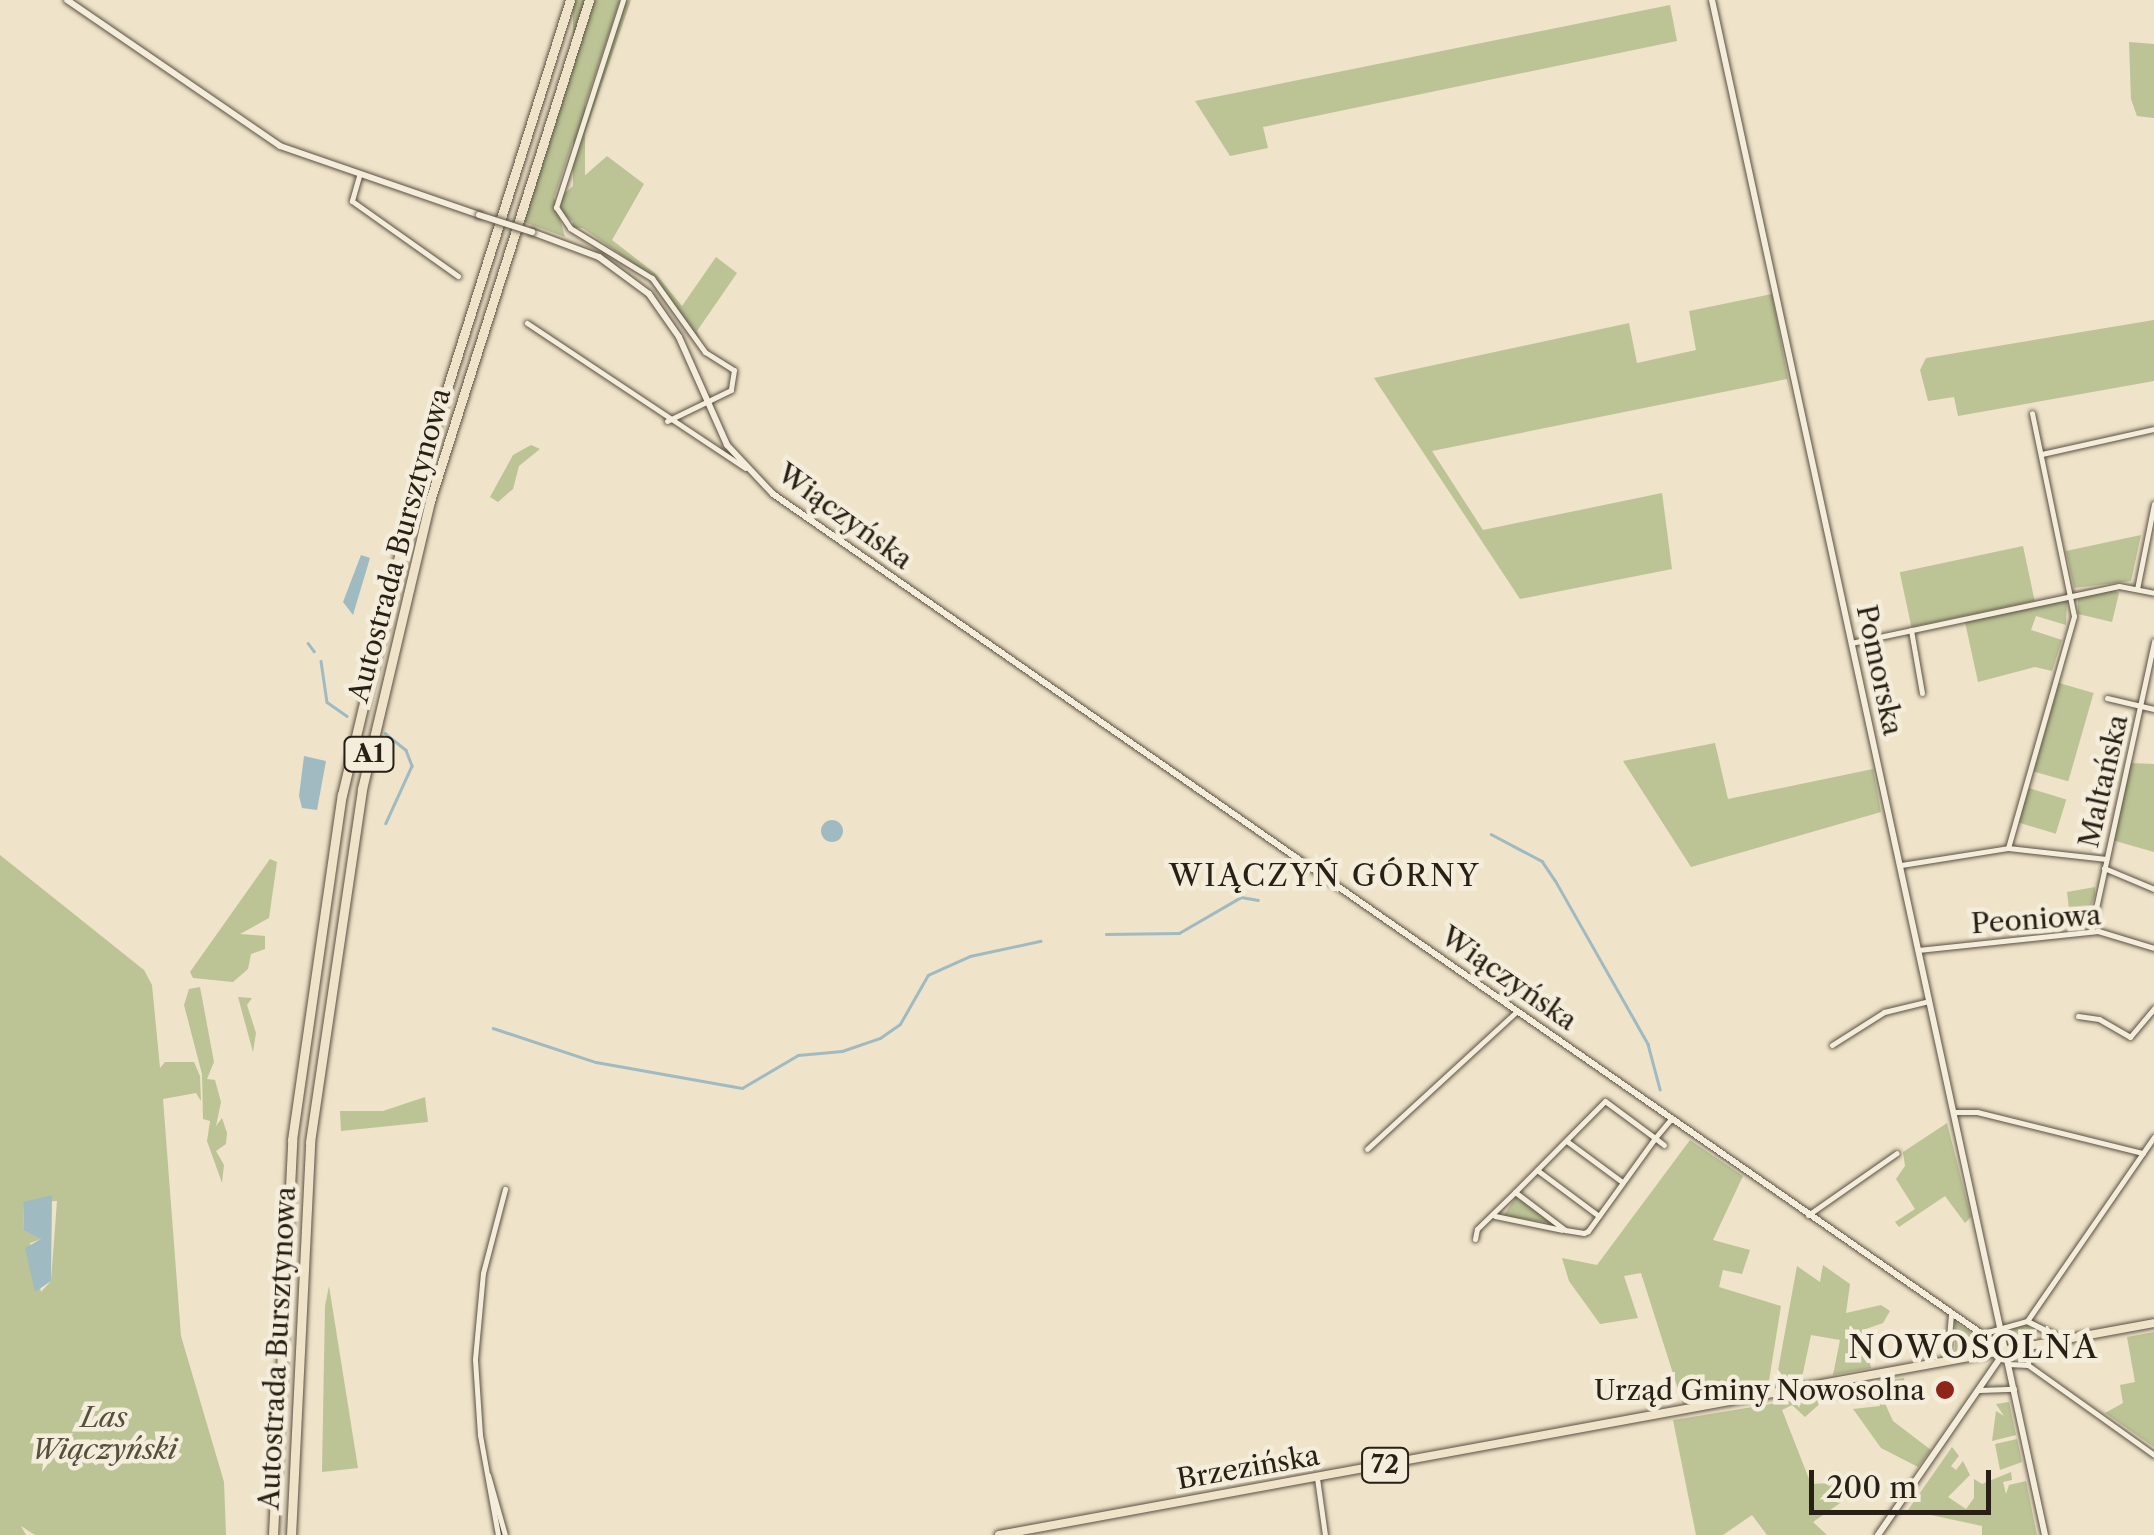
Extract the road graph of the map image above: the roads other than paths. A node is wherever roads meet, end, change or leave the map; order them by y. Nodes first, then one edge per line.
1 (66, 0) edge
2 (570, 0) edge
3 (589, 0) edge
4 (623, 0) edge
5 (1712, 0) edge
6 (360, 176) junction
7 (458, 276) dead end
8 (527, 323) dead end
9 (706, 402) junction
10 (2032, 414) dead end
11 (667, 420) junction
12 (2154, 429) edge
13 (2042, 454) junction
14 (744, 468) junction
15 (2154, 504) edge
16 (2137, 589) junction
17 (2154, 593) edge
18 (2072, 596) junction
19 (1912, 630) junction
20 (2154, 641) edge
21 (1852, 643) junction
22 (1922, 694) dead end
23 (2106, 698) dead end
24 (2140, 706) junction
25 (2154, 709) edge
26 (2008, 848) junction
27 (2106, 859) junction
28 (1900, 865) junction
29 (2104, 868) junction
30 (2154, 888) edge
31 (2091, 931) junction
32 (2154, 948) edge
33 (1918, 950) junction
34 (1929, 1001) junction
35 (2154, 1008) edge
36 (1517, 1011) junction
37 (2078, 1016) dead end
38 (1832, 1045) dead end
39 (1953, 1112) junction
40 (1671, 1119) junction
41 (1655, 1138) junction
42 (2154, 1138) edge
43 (1568, 1142) junction
44 (1664, 1145) dead end
45 (1367, 1149) dead end
46 (1898, 1153) dead end
47 (2143, 1154) junction
48 (1537, 1170) junction
49 (1623, 1183) junction
50 (506, 1189) dead end
51 (1515, 1192) junction
52 (1808, 1215) junction
53 (1495, 1216) junction
54 (1599, 1216) junction
55 (1565, 1230) junction
56 (1475, 1239) dead end
57 (1951, 1314) junction
58 (2027, 1320) junction
59 (2154, 1323) edge
60 (2000, 1329) junction
61 (1981, 1334) junction
62 (2064, 1339) junction
63 (2029, 1345) junction
64 (2005, 1350) junction
65 (1947, 1360) junction
66 (2008, 1364) junction
67 (2028, 1365) junction
68 (2014, 1389) junction
69 (1979, 1390) junction
70 (2154, 1454) edge
71 (1316, 1478) junction
72 (273, 1535) edge
73 (291, 1535) edge
74 (502, 1535) edge
75 (999, 1535) edge
76 (1325, 1535) edge
77 (1878, 1535) edge
78 (2045, 1535) edge

1 - 6 street, Wiączyńska
2 - 72 highway, Autostrada Bursztynowa / A1
3 - 73 highway, Autostrada Bursztynowa / A1
4 - 9 street
5 - 21 street, Pomorska
6 - 7 street
6 - 9 street, Wiączyńska, bridge
8 - 11 street, Wiączyńska
9 - 11 street
9 - 14 street, Wiączyńska
10 - 13 street
11 - 14 street, Wiączyńska
12 - 13 street
13 - 18 street
14 - 36 street, Wiączyńska
15 - 16 street
16 - 17 street
16 - 18 street
18 - 19 street
18 - 26 street
19 - 21 street
19 - 22 street
20 - 24 street, Maltańska
21 - 28 street, Pomorska
23 - 24 street
24 - 25 street
24 - 27 street, Maltańska
26 - 27 street
26 - 28 street
27 - 29 street, Maltańska
28 - 33 street, Pomorska
29 - 30 street
29 - 31 street, Maltańska
31 - 32 street, Peoniowa
31 - 33 street, Peoniowa
33 - 34 street, Pomorska
34 - 38 street
34 - 39 street, Pomorska
35 - 37 street
36 - 40 street, Wiączyńska
36 - 45 street
39 - 47 street
39 - 60 street, Pomorska
40 - 41 street
40 - 52 street, Wiączyńska
41 - 43 street
41 - 44 street
41 - 49 street
42 - 47 street
43 - 48 street
43 - 49 street
46 - 52 street
47 - 58 street
48 - 51 street
48 - 54 street
49 - 54 street
50 - 74 street
51 - 53 street
51 - 55 street
52 - 57 street, Wiączyńska
53 - 55 street
53 - 56 street
54 - 55 street
57 - 61 street, Wiączyńska
57 - 65 street
58 - 60 street
58 - 62 street
59 - 62 main road, Brzezińska / 72
60 - 61 street
60 - 64 street, Pomorska
61 - 64 street, Wiączyńska
62 - 63 main road, Brzezińska / 72
63 - 64 main road, Brzezińska / 72
63 - 67 street
64 - 65 main road, Brzezińska / 72
64 - 66 street, Pomorska
64 - 69 street
65 - 71 main road, Brzezińska / 72
66 - 67 street
66 - 68 street, Pomorska
67 - 70 street
68 - 69 street
68 - 78 street, Pomorska
69 - 77 street
71 - 75 main road, Brzezińska / 72
71 - 76 street

